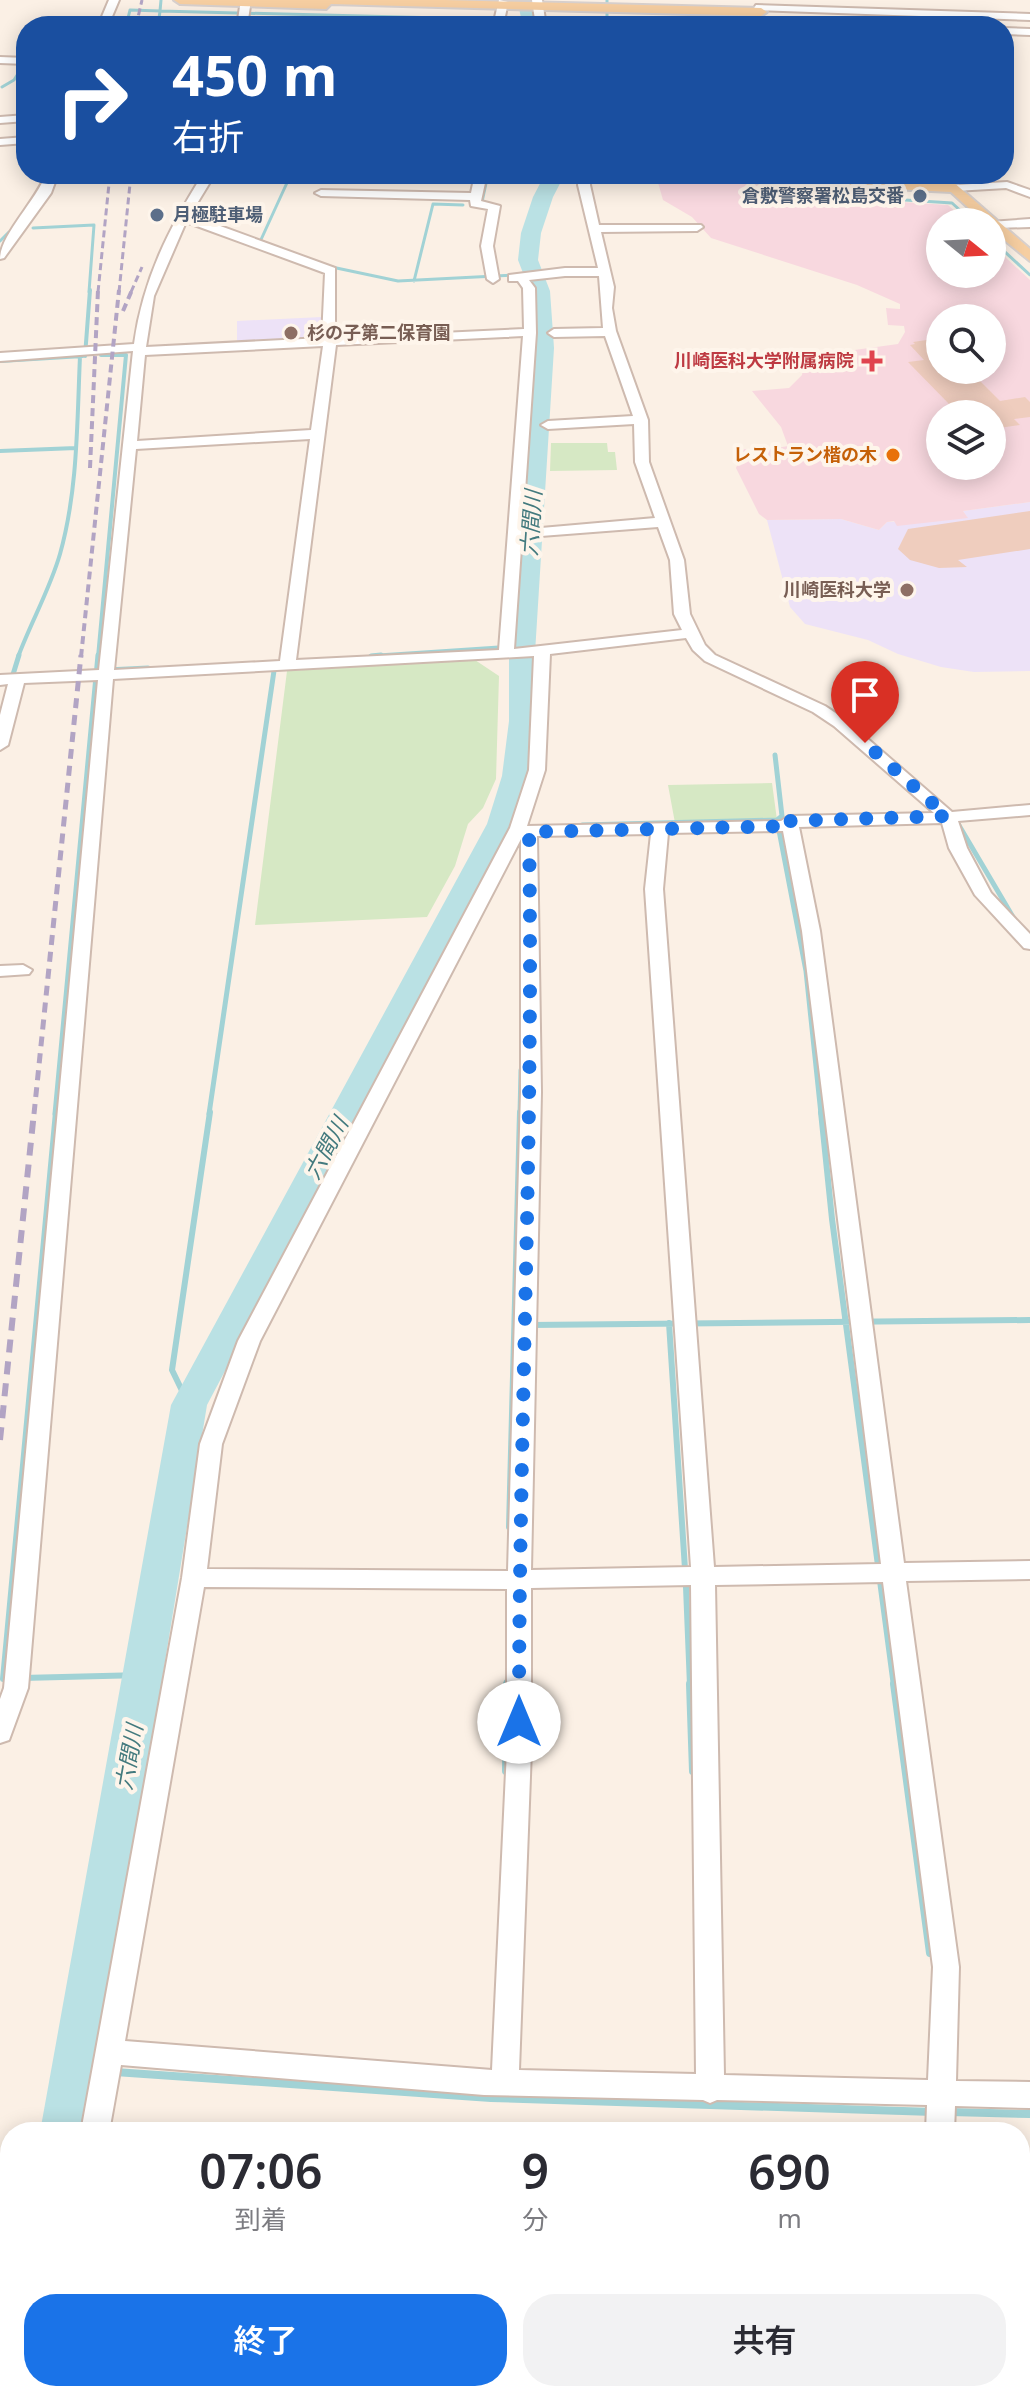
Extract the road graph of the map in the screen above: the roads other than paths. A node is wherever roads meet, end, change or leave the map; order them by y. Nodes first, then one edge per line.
1 (180, 0) edge
2 (311, 0) edge
3 (431, 0) edge
4 (216, 1) edge
5 (453, 2) edge
6 (755, 7) edge
7 (537, 10) edge
8 (244, 11) edge
9 (501, 14) edge
10 (1000, 16) edge
11 (48, 184) edge
12 (203, 184) edge
13 (479, 184) edge
14 (584, 184) edge
15 (874, 184) edge
16 (951, 184) edge
17 (955, 188) junction
18 (321, 193) dead end
19 (1030, 194) edge
20 (476, 197) junction
21 (977, 208) edge
22 (182, 216) junction
23 (1006, 223) edge
24 (1030, 223) edge
25 (0, 224) edge
26 (23, 225) junction
27 (697, 227) dead end
28 (595, 229) junction
29 (1006, 235) edge
30 (0, 255) edge
31 (1030, 257) edge
32 (605, 272) junction
33 (524, 278) junction
34 (610, 332) junction
35 (530, 333) junction
36 (554, 333) dead end
37 (328, 342) junction
38 (139, 351) junction
39 (0, 357) edge
40 (641, 420) junction
41 (548, 425) dead end
42 (315, 434) junction
43 (130, 445) junction
44 (661, 522) junction
45 (541, 532) dead end
46 (689, 633) junction
47 (507, 650) junction
48 (539, 651) junction
49 (282, 665) junction
50 (103, 673) junction
51 (9, 680) edge
52 (0, 745) edge
53 (1030, 810) edge
54 (947, 816) junction
55 (782, 826) junction
56 (660, 828) junction
57 (522, 830) junction
58 (1030, 944) edge
59 (23, 970) dead end
60 (0, 971) edge
61 (1030, 1570) edge
62 (885, 1572) junction
63 (703, 1576) junction
64 (194, 1578) junction
65 (511, 1580) junction
66 (0, 1733) edge
67 (107, 2067) junction
68 (497, 2082) junction
69 (710, 2090) junction
70 (1030, 2095) edge
71 (940, 2114) edge
72 (97, 2122) edge

1 - 4 main road
2 - 5 main road
3 - 5 main road
4 - 8 main road
5 - 8 main road
5 - 9 main road
6 - 7 main road
6 - 10 street
7 - 9 main road
11 - 26 street
12 - 22 street
13 - 20 street
14 - 28 street
15 - 17 main road
16 - 17 main road
17 - 19 street
17 - 21 main road
18 - 20 street
20 - 33 street
22 - 37 street
22 - 38 street
23 - 24 street
25 - 26 street
26 - 30 street
27 - 28 street
28 - 32 street
29 - 31 main road
32 - 33 street
32 - 34 street
33 - 35 street
34 - 36 street
34 - 40 street
35 - 37 street
35 - 47 street
37 - 38 street
37 - 42 street
38 - 39 street
38 - 43 street
40 - 41 street
40 - 44 street
42 - 43 street
42 - 49 street
43 - 50 street
44 - 45 street
44 - 46 street
46 - 48 street
46 - 54 street
47 - 48 street
47 - 49 street
48 - 57 street
49 - 50 street
50 - 51 street
50 - 66 street
51 - 52 street
53 - 54 street
54 - 55 street
54 - 58 street
55 - 56 street
55 - 62 street
56 - 57 street
56 - 63 street
57 - 64 street
57 - 65 street
59 - 60 street
61 - 62 street
62 - 63 street
62 - 71 street
63 - 65 street
63 - 69 street
64 - 65 street
64 - 67 street
65 - 68 street
67 - 68 street
67 - 72 street
68 - 69 street
69 - 71 street
70 - 71 street

